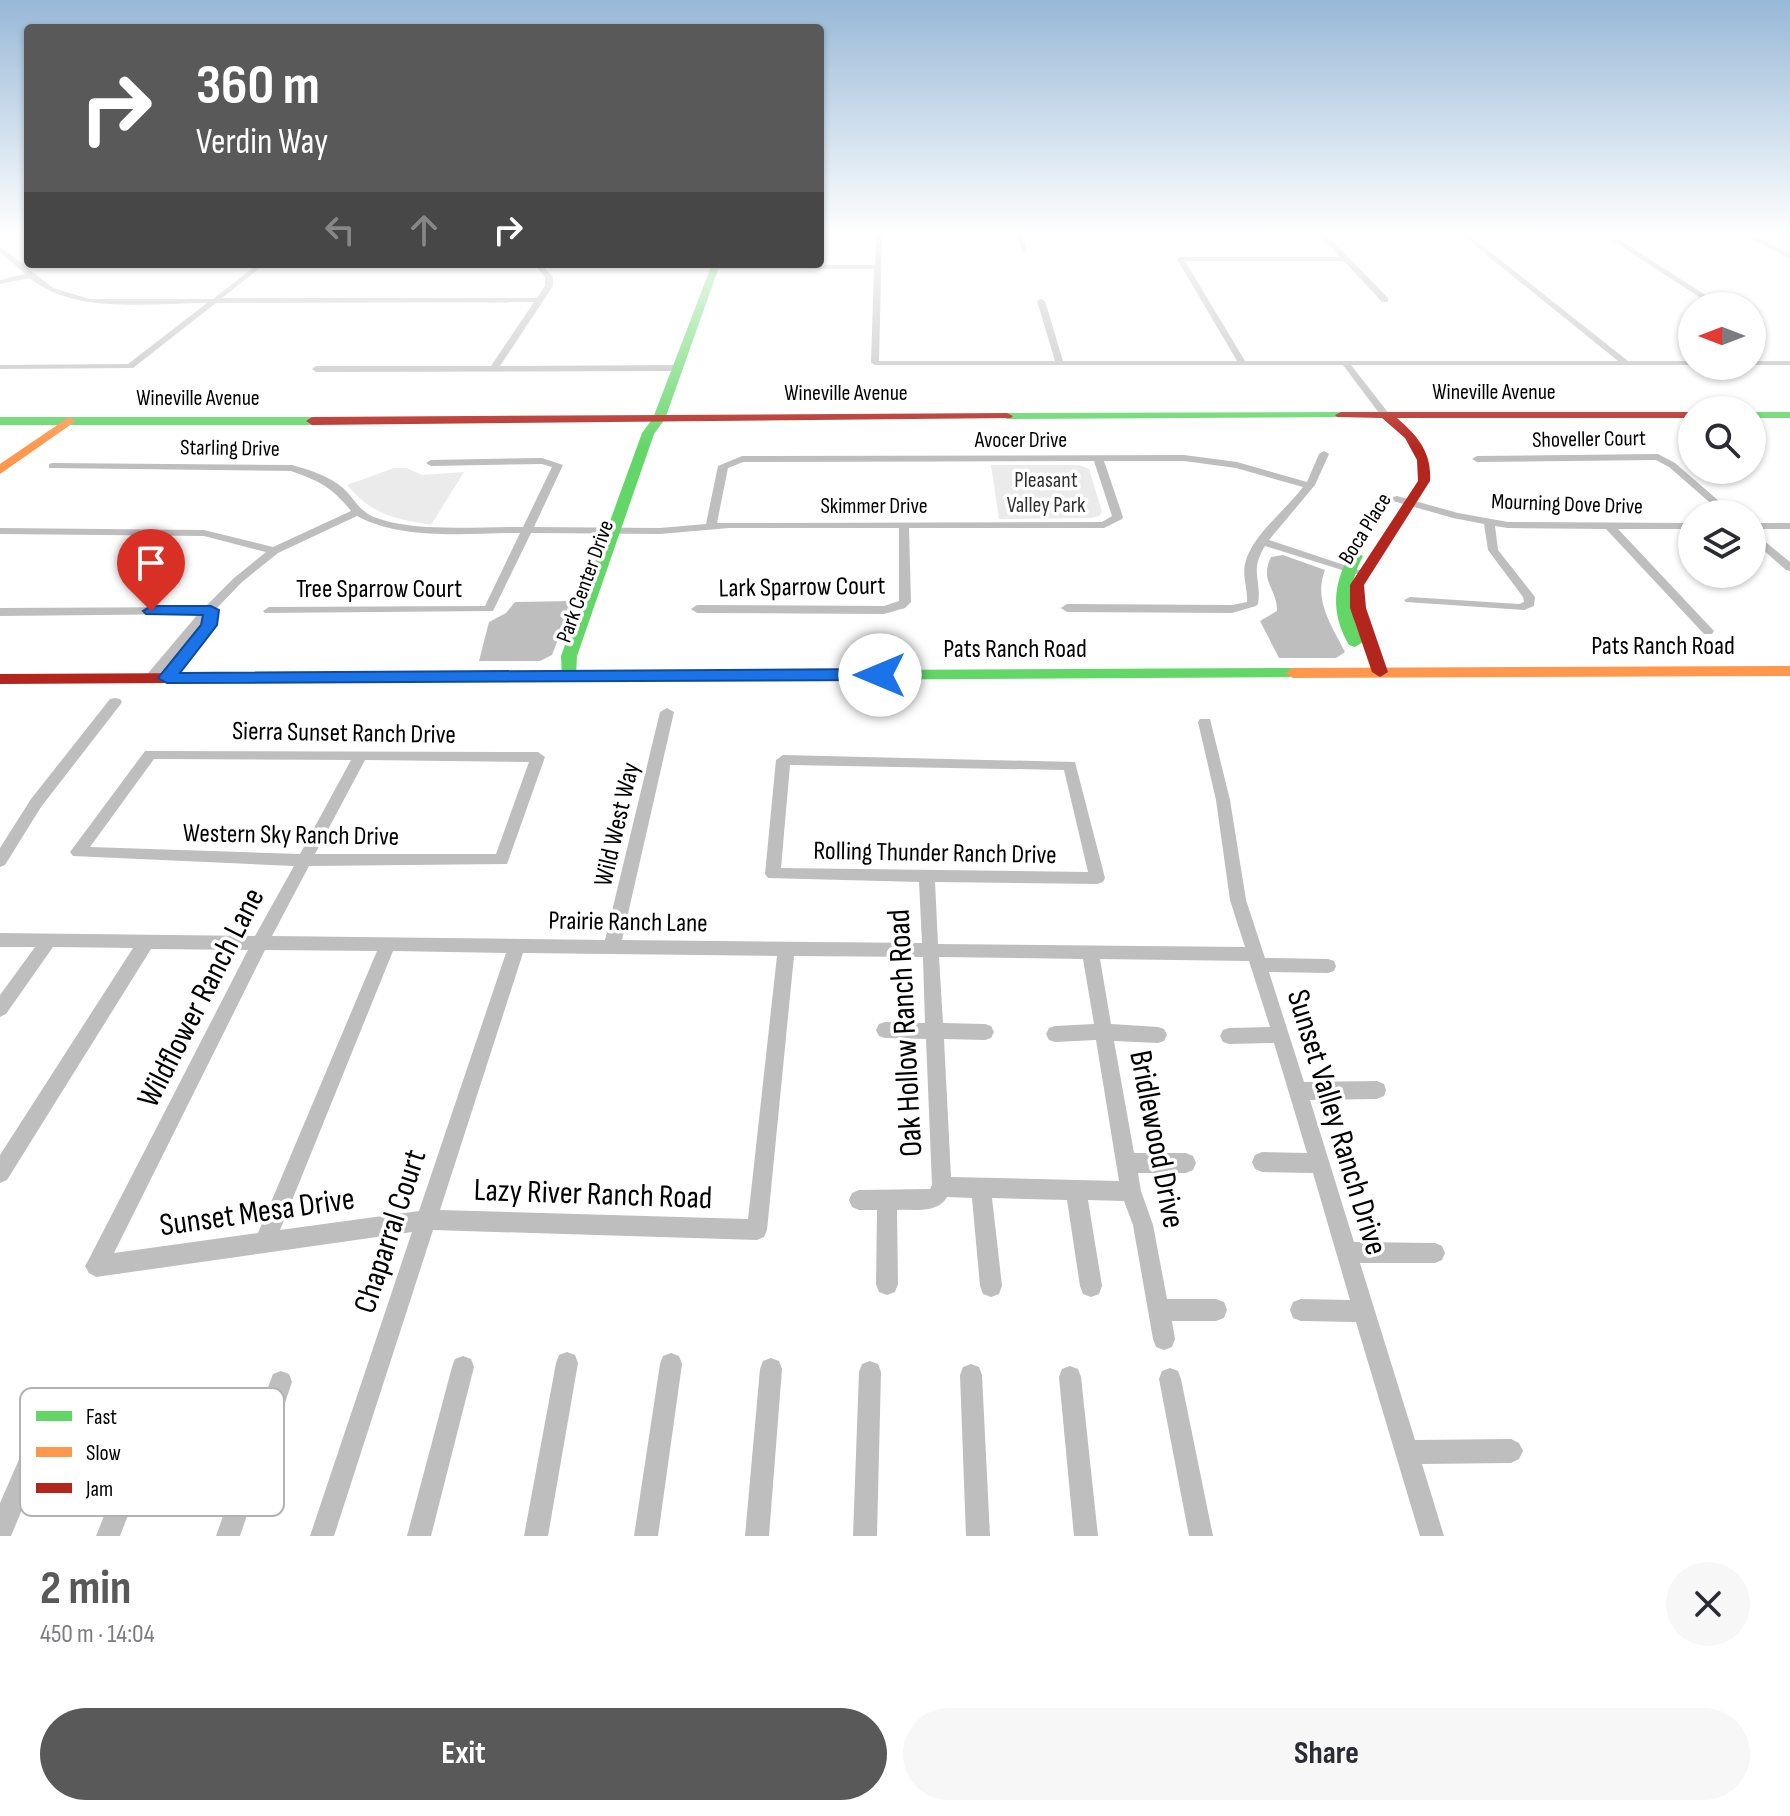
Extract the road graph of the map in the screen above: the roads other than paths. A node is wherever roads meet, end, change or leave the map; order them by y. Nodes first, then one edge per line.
1 (208, 307) edge
2 (535, 307) edge
3 (700, 307) edge
4 (877, 307) edge
5 (1043, 307) edge
6 (1209, 307) edge
7 (1555, 307) edge
8 (1345, 363) junction
9 (1626, 363) junction
10 (1678, 363) edge
11 (1766, 363) edge
12 (1790, 363) edge
13 (1060, 364) junction
14 (1243, 364) junction
15 (0, 367) edge
16 (494, 368) junction
17 (677, 368) junction
18 (316, 369) dead end
19 (1385, 415) junction
20 (1678, 415) edge
21 (1766, 415) edge
22 (1790, 415) edge
23 (659, 419) junction
24 (0, 421) edge
25 (62, 421) junction
26 (1324, 454) dead end
27 (1098, 458) junction
28 (1477, 459) dead end
29 (0, 461) edge
30 (431, 463) dead end
31 (52, 466) dead end
32 (0, 470) edge
33 (1309, 486) junction
34 (1713, 500) edge
35 (1402, 501) junction
36 (357, 512) junction
37 (1489, 523) junction
38 (904, 525) junction
39 (711, 526) junction
40 (1609, 526) junction
41 (1678, 526) edge
42 (1766, 526) edge
43 (1790, 526) edge
44 (0, 531) edge
45 (527, 531) junction
46 (620, 531) junction
47 (1264, 542) junction
48 (1766, 547) edge
49 (274, 551) junction
50 (1790, 568) edge
51 (1355, 571) junction
52 (1410, 600) dead end
53 (1067, 608) dead end
54 (697, 609) dead end
55 (211, 610) junction
56 (269, 611) dead end
57 (0, 612) edge
58 (1708, 631) dead end
59 (1790, 671) edge
60 (1380, 672) junction
61 (568, 676) junction
62 (158, 678) junction
63 (0, 679) edge
64 (115, 702) dead end
65 (667, 712) dead end
66 (1205, 722) dead end
67 (360, 756) junction
68 (78, 852) joint
69 (305, 860) junction
70 (502, 860) joint
71 (0, 861) edge
72 (927, 877) junction
73 (0, 940) edge
74 (49, 940) junction
75 (147, 941) junction
76 (260, 943) junction
77 (388, 944) junction
78 (517, 945) junction
79 (612, 946) junction
80 (786, 948) junction
81 (930, 950) junction
82 (1090, 952) junction
83 (1257, 960) junction
84 (1328, 966) dead end
85 (0, 1009) edge
86 (885, 1030) dead end
87 (934, 1030) junction
88 (985, 1032) dead end
89 (1104, 1032) junction
90 (1055, 1034) dead end
91 (1158, 1035) dead end
92 (1281, 1035) junction
93 (1229, 1036) dead end
94 (1377, 1090) dead end
95 (1298, 1091) junction
96 (1262, 1162) dead end
97 (1126, 1163) junction
98 (1186, 1163) dead end
99 (1320, 1163) junction
100 (0, 1173) edge
101 (942, 1187) junction
102 (981, 1188) junction
103 (1076, 1190) junction
104 (1131, 1191) junction
105 (859, 1200) dead end
106 (887, 1200) junction
107 (427, 1220) junction
108 (264, 1243) junction
109 (1346, 1252) junction
110 (1435, 1253) dead end
111 (96, 1266) joint
112 (887, 1284) dead end
113 (991, 1286) dead end
114 (1091, 1286) dead end
115 (1159, 1310) junction
116 (1216, 1310) dead end
117 (1301, 1310) dead end
118 (1364, 1311) junction
119 (1164, 1339) dead end
120 (567, 1363) dead end
121 (671, 1364) dead end
122 (463, 1367) dead end
123 (771, 1369) dead end
124 (870, 1372) dead end
125 (971, 1375) dead end
126 (1070, 1377) dead end
127 (1170, 1379) dead end
128 (281, 1382) dead end
129 (279, 1388) edge
130 (1511, 1451) dead end
131 (1406, 1452) junction
132 (20, 1485) edge
133 (116, 1516) edge
134 (235, 1516) edge
135 (0, 1532) edge
136 (108, 1536) edge
137 (228, 1536) edge
138 (322, 1536) edge
139 (419, 1536) edge
140 (536, 1536) edge
141 (646, 1536) edge
142 (757, 1536) edge
143 (865, 1536) edge
144 (978, 1536) edge
145 (1086, 1536) edge
146 (1201, 1536) edge
147 (1432, 1536) edge

1 - 15 street
2 - 16 street
3 - 17 street, Park Center Drive
4 - 13 street
5 - 13 street
6 - 14 street
7 - 9 street
8 - 9 street
8 - 14 street
8 - 19 street, Boca Place
9 - 10 street
11 - 12 street
13 - 14 street
16 - 17 street
16 - 18 street
17 - 23 street, Park Center Drive
19 - 20 street, Wineville Avenue
19 - 23 street, Wineville Avenue
19 - 35 street, Boca Place
21 - 22 street
23 - 25 street, Wineville Avenue
23 - 46 street, Park Center Drive
24 - 25 street, Wineville Avenue
25 - 29 street
25 - 32 street
26 - 33 street
27 - 33 street, Avocer Drive
27 - 38 street, Skimmer Drive
27 - 39 street, Avocer Drive
28 - 34 street, Shoveller Court
30 - 45 street
31 - 36 street, Starling Drive
33 - 47 street
35 - 37 street, Mourning Dove Drive
35 - 51 street, Boca Place
36 - 45 street, Starling Drive
36 - 49 street
37 - 40 street, Mourning Dove Drive
37 - 52 street
38 - 39 street, Skimmer Drive
38 - 54 street, Lark Sparrow Court
39 - 46 street, Skimmer Drive
40 - 41 street, Mourning Dove Drive
40 - 58 street
42 - 43 street
44 - 49 street
45 - 46 street, Starling Drive
45 - 56 street, Tree Sparrow Court
46 - 61 street, Park Center Drive
47 - 51 street
47 - 53 street
48 - 50 street
49 - 55 street
51 - 60 street, Boca Place
55 - 57 street
55 - 62 street
59 - 60 street, Pats Ranch Road
60 - 61 street, Pats Ranch Road
61 - 62 street, Pats Ranch Road
62 - 63 street, Pats Ranch Road
64 - 71 street
65 - 79 street, Wild West Way
66 - 83 street, Sunset Valley Ranch Drive
67 - 68 street, Sierra Sunset Ranch Drive
67 - 69 street, Wildflower Ranch Lane
67 - 70 street, Sierra Sunset Ranch Drive
68 - 69 street, Western Sky Ranch Drive
69 - 70 street, Western Sky Ranch Drive
69 - 76 street, Wildflower Ranch Lane
72 - 72 street, Rolling Thunder Ranch Drive
72 - 81 street, Oak Hollow Ranch Road
73 - 74 street, Prairie Ranch Lane
74 - 75 street, Prairie Ranch Lane
74 - 85 street
75 - 76 street, Prairie Ranch Lane
75 - 100 street
76 - 77 street, Prairie Ranch Lane
76 - 111 street, Wildflower Ranch Lane
77 - 78 street, Prairie Ranch Lane
77 - 108 street
78 - 79 street, Prairie Ranch Lane
78 - 107 street, Chaparral Court
79 - 80 street, Prairie Ranch Lane
80 - 81 street, Prairie Ranch Lane
80 - 107 street, Lazy River Ranch Road
81 - 82 street, Prairie Ranch Lane
81 - 87 street, Oak Hollow Ranch Road
82 - 83 street, Prairie Ranch Lane
82 - 89 street, Bridlewood Drive
83 - 84 street, Prairie Ranch Lane
83 - 92 street, Sunset Valley Ranch Drive
86 - 87 street
87 - 88 street
87 - 101 street, Oak Hollow Ranch Road
89 - 90 street
89 - 91 street
89 - 97 street, Bridlewood Drive
92 - 93 street
92 - 95 street, Sunset Valley Ranch Drive
94 - 95 street
95 - 99 street, Sunset Valley Ranch Drive
96 - 99 street
97 - 98 street
97 - 104 street, Bridlewood Drive
99 - 109 street, Sunset Valley Ranch Drive
101 - 102 street
101 - 106 street
102 - 103 street
102 - 113 street
103 - 104 street
103 - 114 street
104 - 115 street, Bridlewood Drive
105 - 106 street
106 - 112 street
107 - 108 street, Sunset Mesa Drive
107 - 138 street, Chaparral Court
108 - 111 street, Sunset Mesa Drive
109 - 110 street
109 - 118 street, Sunset Valley Ranch Drive
115 - 116 street
115 - 119 street, Bridlewood Drive
117 - 118 street
118 - 131 street, Sunset Valley Ranch Drive
120 - 140 street
121 - 141 street
122 - 139 street
123 - 142 street
124 - 143 street
125 - 144 street
126 - 145 street
127 - 146 street
128 - 129 street
130 - 131 street
131 - 147 street, Sunset Valley Ranch Drive
132 - 135 street
133 - 136 street
134 - 137 street

